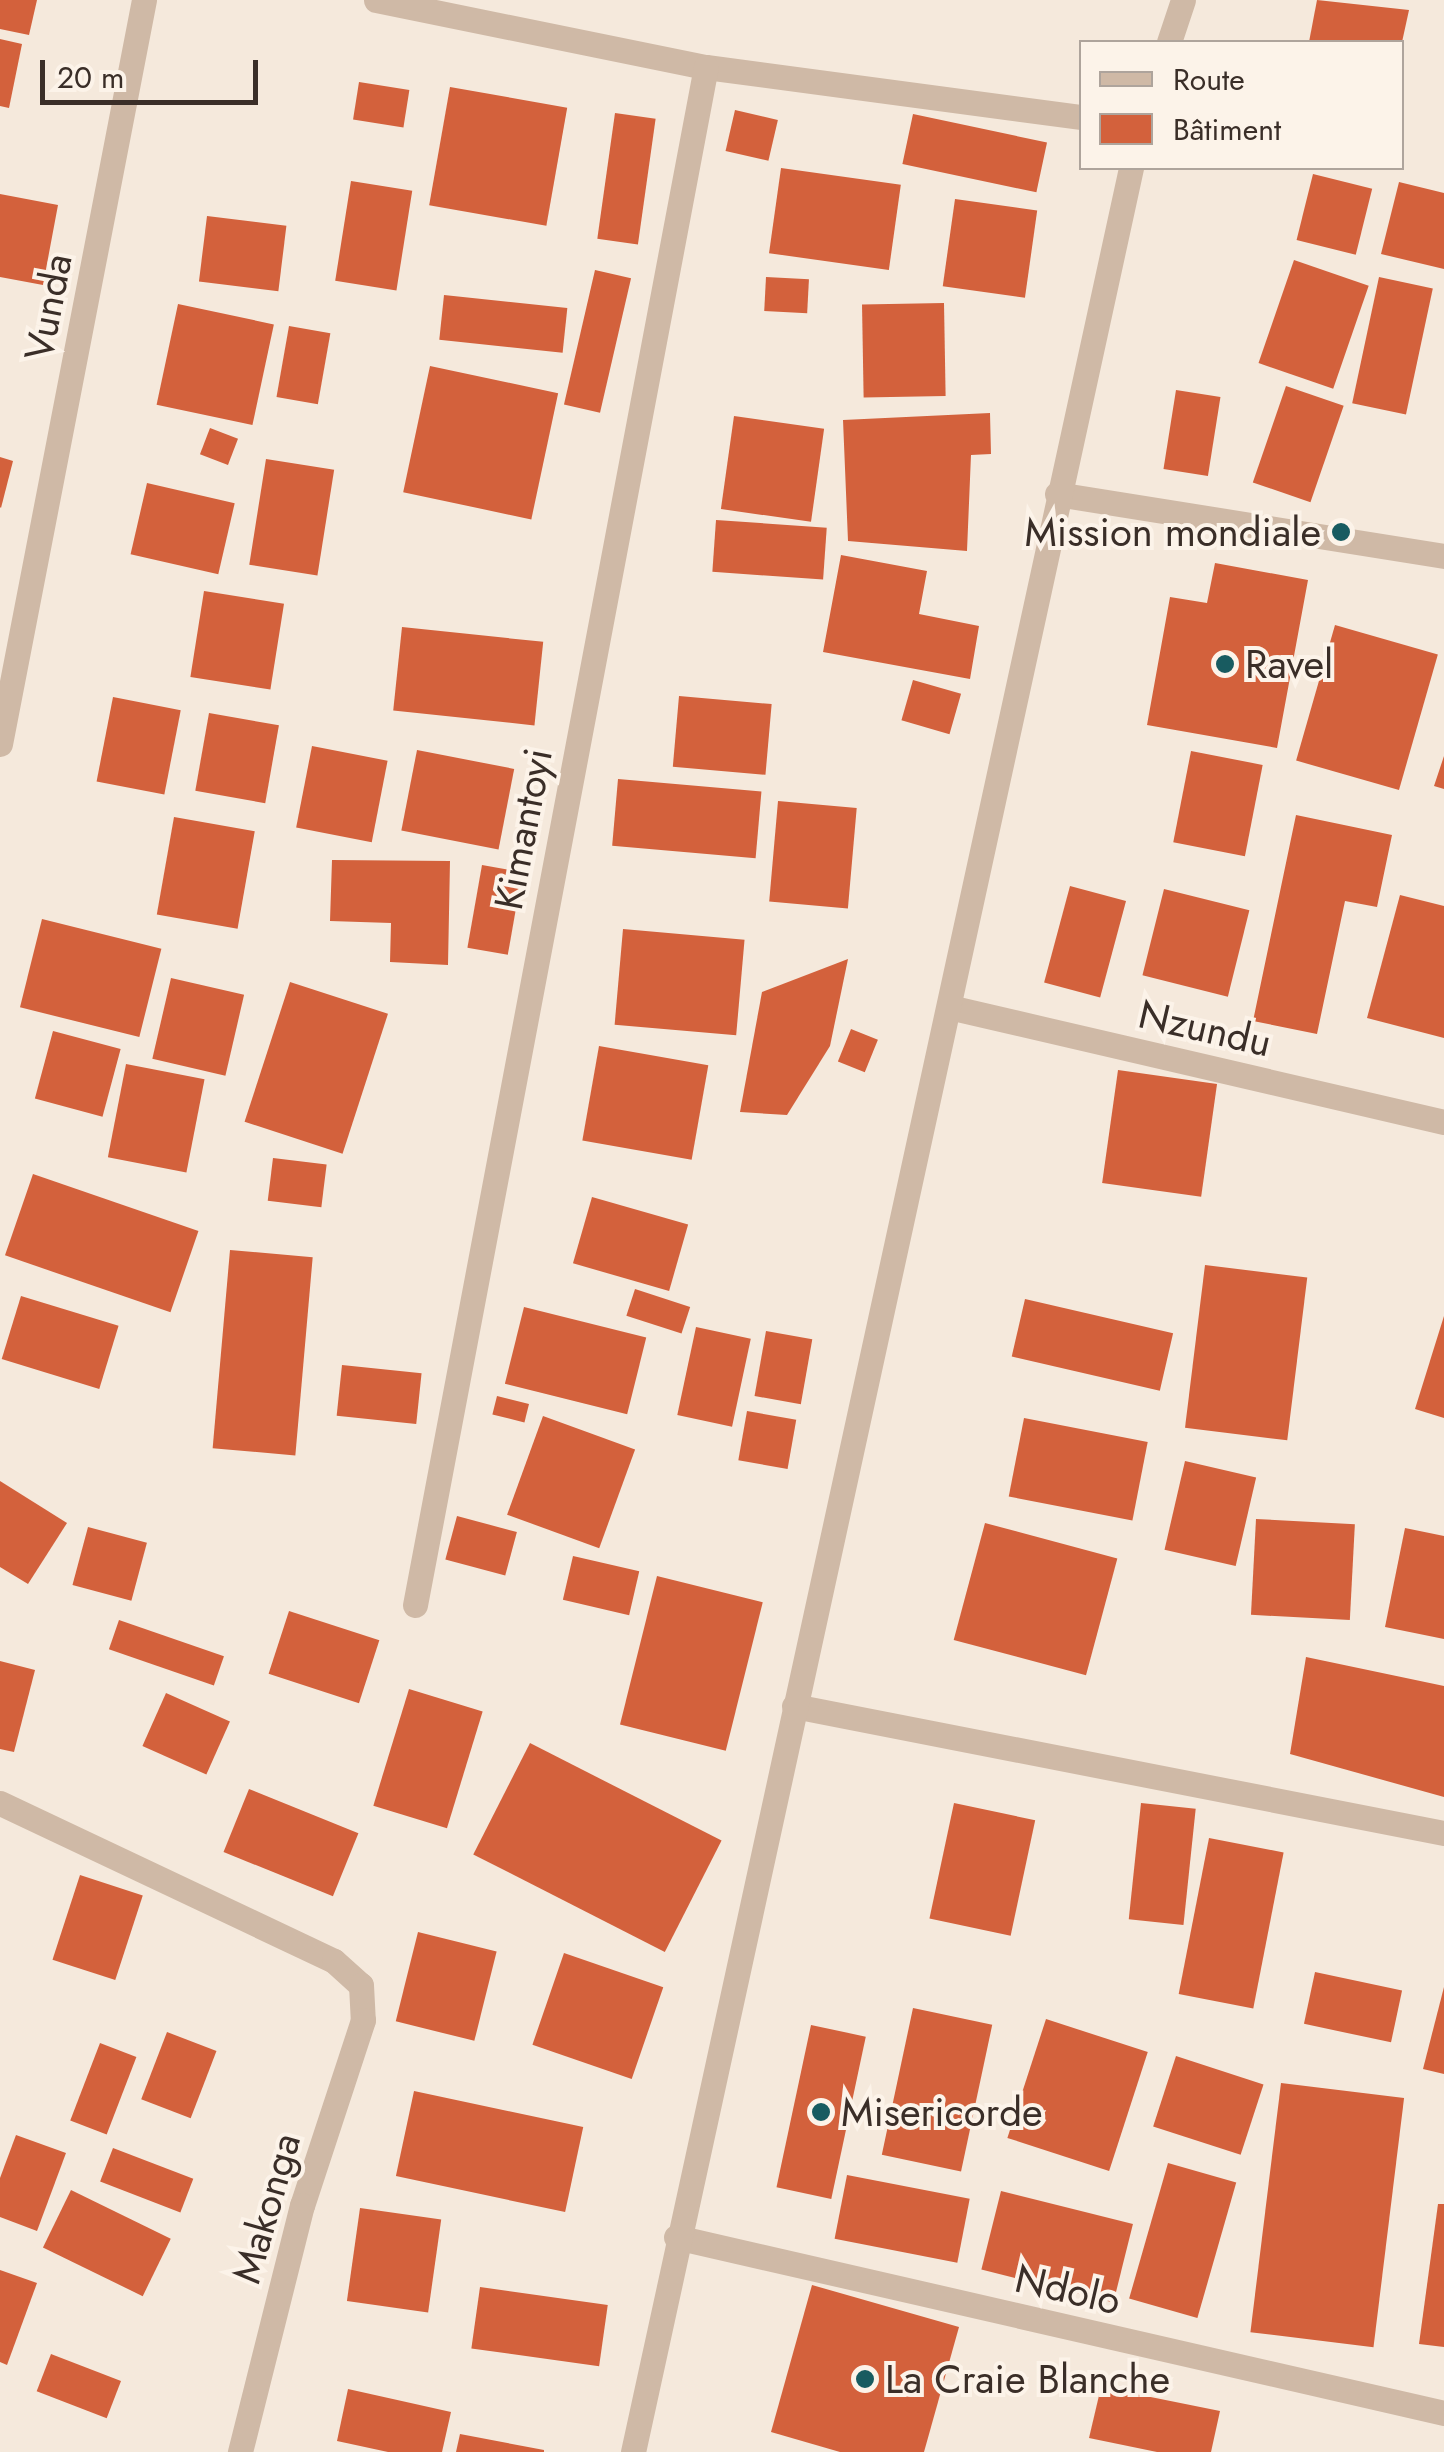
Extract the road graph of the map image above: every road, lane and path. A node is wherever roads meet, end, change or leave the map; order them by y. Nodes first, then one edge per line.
1 (144, 0) edge
2 (376, 0) edge
3 (1183, 0) edge
4 (1169, 40) edge
5 (706, 67) junction
6 (1079, 117) edge
7 (1131, 170) edge
8 (1057, 494) junction
9 (1444, 556) edge
10 (0, 744) edge
11 (949, 1007) junction
12 (1444, 1122) edge
13 (414, 1606) dead end
14 (794, 1706) junction
15 (0, 1803) edge
16 (1444, 1833) edge
17 (676, 2236) junction
18 (1444, 2412) edge
19 (240, 2452) edge
20 (633, 2452) edge

1 - 10 street, Vunda
2 - 5 street
3 - 4 street
5 - 6 street
5 - 13 street, Kimantoyi
7 - 8 street
8 - 9 street
8 - 11 street
11 - 12 street, Nzundu
11 - 14 street
14 - 16 street
14 - 17 street
15 - 19 street, Makonga
17 - 18 street, Ndolo
17 - 20 street

